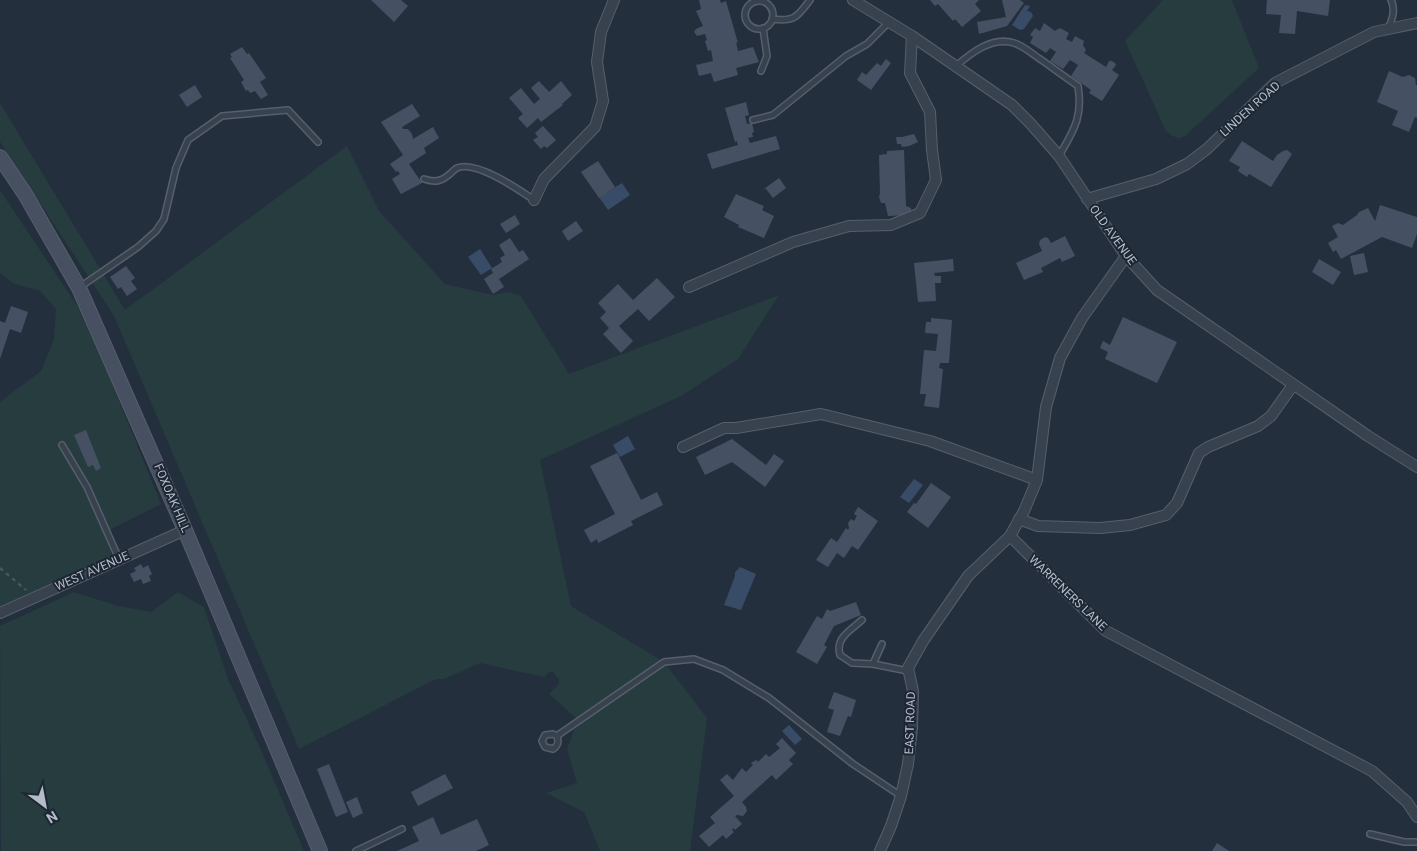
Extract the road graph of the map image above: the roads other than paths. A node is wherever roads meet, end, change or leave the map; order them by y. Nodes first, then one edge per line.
1 (614, 0) edge
2 (810, 0) edge
3 (853, 0) edge
4 (1392, 0) edge
5 (772, 19) junction
6 (890, 22) junction
7 (1417, 24) edge
8 (763, 28) junction
9 (1387, 29) junction
10 (912, 36) junction
11 (956, 66) junction
12 (761, 71) dead end
13 (753, 120) dead end
14 (318, 142) dead end
15 (1059, 156) junction
16 (0, 157) edge
17 (424, 179) dead end
18 (1087, 199) junction
19 (534, 200) joint
20 (1126, 256) junction
21 (689, 287) dead end
22 (79, 288) junction
23 (1293, 385) junction
24 (62, 445) dead end
25 (683, 447) dead end
26 (1417, 467) edge
27 (1037, 480) junction
28 (1020, 519) junction
29 (186, 530) junction
30 (1010, 536) junction
31 (119, 559) junction
32 (0, 613) edge
33 (862, 620) dead end
34 (882, 644) dead end
35 (873, 664) junction
36 (909, 671) junction
37 (557, 736) dead end
38 (901, 796) junction
39 (1417, 817) edge
40 (402, 829) dead end
41 (1370, 834) dead end
42 (1417, 842) edge
43 (320, 851) edge
44 (356, 851) edge
45 (880, 851) edge

1 - 19 street
2 - 5 lane
3 - 6 street, OLD AVENUE
4 - 9 lane
5 - 8 lane
5 - 8 lane
6 - 10 street, OLD AVENUE
6 - 13 lane
7 - 9 street, LINDEN ROAD
8 - 12 lane
9 - 18 street, LINDEN ROAD
10 - 11 street, OLD AVENUE
10 - 21 street
11 - 15 street, OLD AVENUE
11 - 15 lane
14 - 22 lane
15 - 18 street, OLD AVENUE
16 - 22 main road, FOXOAK HILL
17 - 19 lane
18 - 20 street, OLD AVENUE
20 - 23 street, OLD AVENUE
20 - 27 street
22 - 29 main road, FOXOAK HILL
23 - 26 street, OLD AVENUE
23 - 28 street
24 - 31 lane
25 - 27 street
27 - 28 street
28 - 30 street
29 - 31 street, WEST AVENUE
29 - 43 main road, FOXOAK HILL
30 - 36 street, EAST ROAD
30 - 39 street, WARRENERS LANE
31 - 32 street, WEST AVENUE
33 - 35 lane
34 - 35 lane
35 - 36 lane
36 - 38 street, EAST ROAD
37 - 38 lane
38 - 45 street, EAST ROAD
40 - 44 lane
41 - 42 lane

